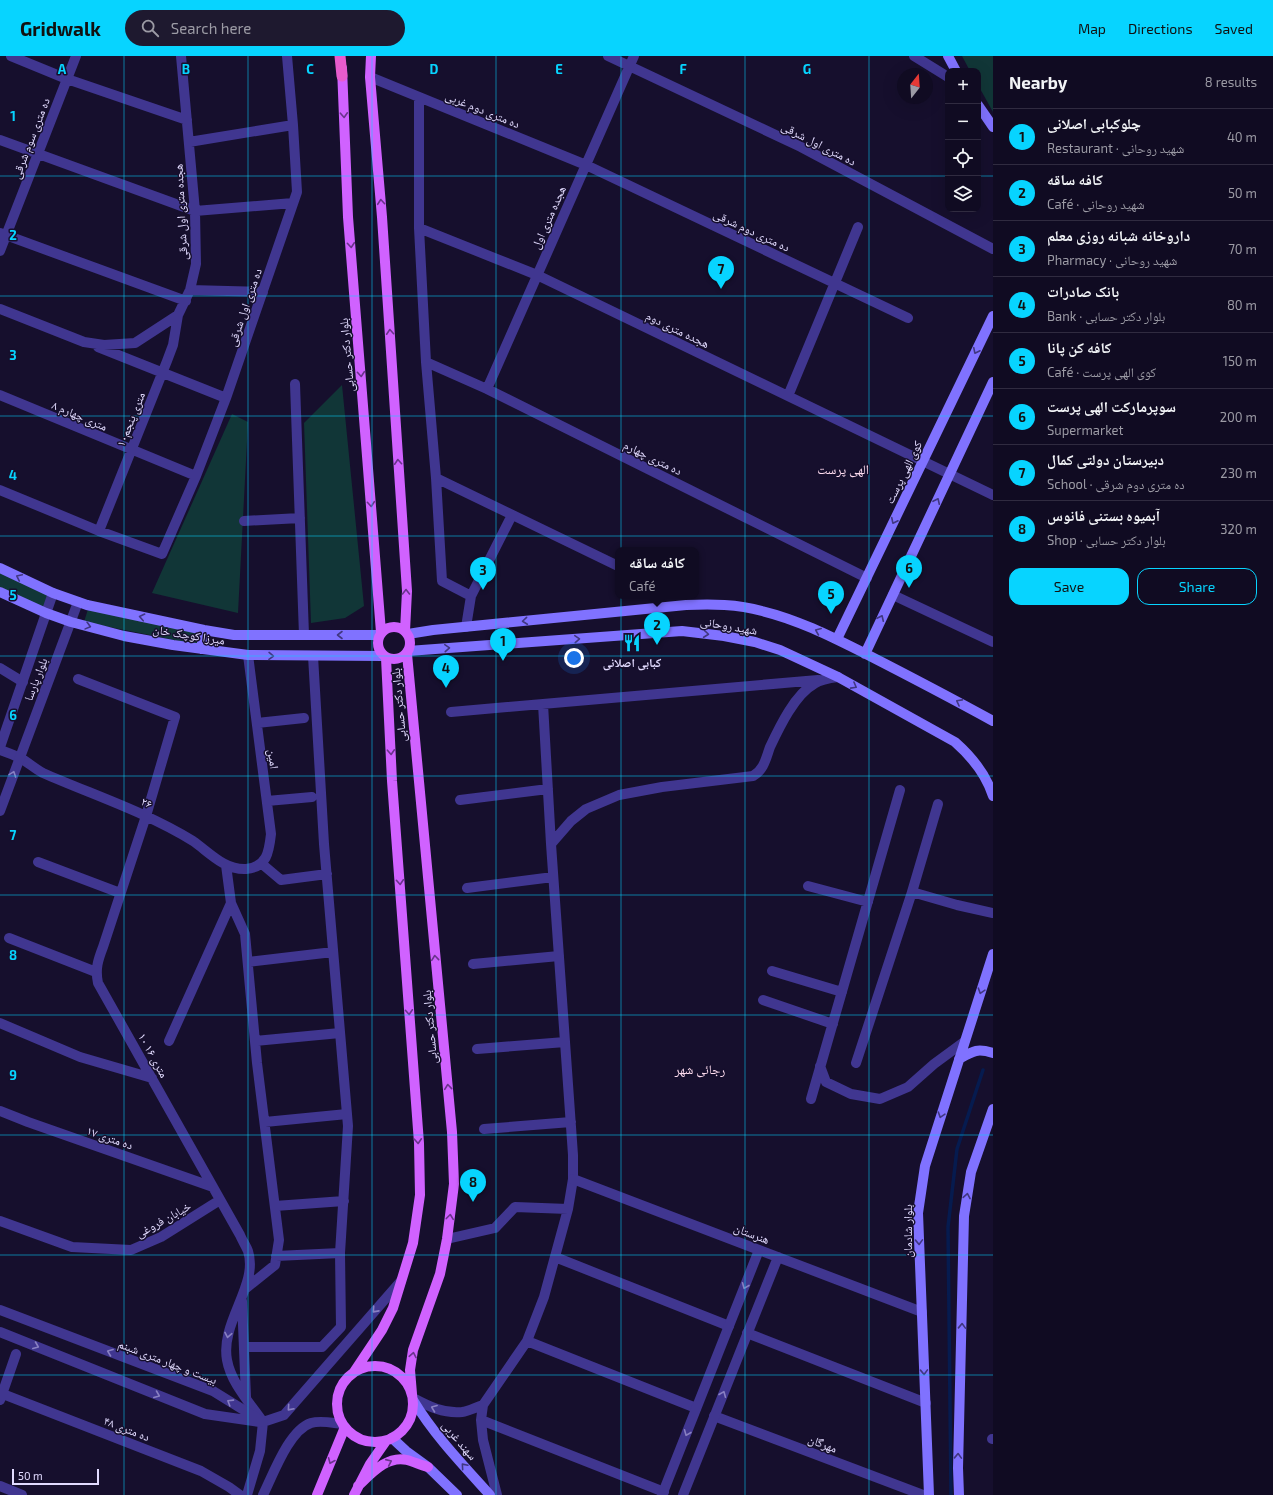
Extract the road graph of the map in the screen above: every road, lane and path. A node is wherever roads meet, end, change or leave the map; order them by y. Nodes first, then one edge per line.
1 (11, 56) edge
2 (76, 56) edge
3 (182, 56) edge
4 (286, 56) edge
5 (341, 56) edge
6 (371, 56) edge
7 (608, 56) edge
8 (914, 56) edge
9 (948, 56) edge
10 (632, 61) edge
11 (954, 68) edge
12 (945, 75) edge
13 (342, 76) joint
14 (370, 76) junction
15 (67, 78) junction
16 (418, 97) junction
17 (981, 110) edge
18 (187, 120) junction
19 (293, 125) junction
20 (993, 128) edge
21 (0, 140) edge
22 (189, 142) junction
23 (38, 154) junction
24 (586, 165) junction
25 (293, 203) junction
26 (195, 212) junction
27 (858, 227) dead end
28 (419, 228) junction
29 (3, 234) edge
30 (993, 249) edge
31 (0, 251) edge
32 (537, 276) junction
33 (835, 283) junction
34 (190, 290) junction
35 (263, 292) junction
36 (186, 301) junction
37 (0, 309) edge
38 (178, 315) junction
39 (993, 316) edge
40 (908, 318) dead end
41 (84, 342) junction
42 (426, 362) junction
43 (162, 373) junction
44 (993, 382) edge
45 (295, 384) dead end
46 (487, 389) junction
47 (0, 395) edge
48 (788, 396) junction
49 (226, 398) junction
50 (132, 450) junction
51 (923, 461) junction
52 (950, 474) junction
53 (196, 476) junction
54 (436, 478) junction
55 (0, 490) edge
56 (993, 495) edge
57 (512, 515) junction
58 (300, 518) junction
59 (244, 521) dead end
60 (99, 531) junction
61 (615, 565) edge
62 (0, 568) edge
63 (867, 578) junction
64 (0, 592) edge
65 (53, 593) junction
66 (893, 595) junction
67 (471, 596) junction
68 (78, 602) junction
69 (46, 613) junction
70 (71, 622) junction
71 (466, 627) junction
72 (204, 630) junction
73 (406, 632) junction
74 (380, 634) junction
75 (234, 635) junction
76 (304, 635) junction
77 (837, 639) junction
78 (993, 642) edge
79 (201, 649) junction
80 (408, 652) junction
81 (234, 654) junction
82 (865, 654) junction
83 (248, 656) junction
84 (313, 656) junction
85 (385, 656) junction
86 (0, 668) edge
87 (838, 677) junction
88 (78, 679) dead end
89 (822, 680) junction
90 (23, 682) junction
91 (543, 704) junction
92 (451, 712) dead end
93 (304, 718) dead end
94 (993, 721) edge
95 (257, 723) junction
96 (0, 748) edge
97 (19, 758) junction
98 (548, 789) junction
99 (900, 790) dead end
100 (993, 796) edge
101 (312, 797) dead end
102 (460, 800) dead end
103 (267, 801) junction
104 (938, 804) dead end
105 (0, 811) edge
106 (146, 816) junction
107 (551, 844) junction
108 (38, 862) dead end
109 (226, 864) junction
110 (262, 864) junction
111 (326, 874) junction
112 (554, 877) junction
113 (808, 886) dead end
114 (467, 888) dead end
115 (912, 892) junction
116 (120, 893) junction
117 (868, 902) junction
118 (231, 903) junction
119 (993, 913) edge
120 (9, 938) dead end
121 (333, 952) junction
122 (993, 954) edge
123 (559, 956) junction
124 (248, 962) junction
125 (473, 964) dead end
126 (772, 971) dead end
127 (96, 972) junction
128 (842, 992) junction
129 (763, 1000) dead end
130 (0, 1023) edge
131 (833, 1024) junction
132 (340, 1033) junction
133 (255, 1040) junction
134 (169, 1041) dead end
135 (565, 1042) junction
136 (964, 1042) junction
137 (476, 1049) dead end
138 (993, 1053) edge
139 (959, 1059) junction
140 (856, 1063) dead end
141 (820, 1066) junction
142 (152, 1078) junction
143 (811, 1099) dead end
144 (993, 1109) edge
145 (0, 1111) edge
146 (347, 1114) junction
147 (265, 1122) junction
148 (571, 1122) junction
149 (484, 1129) dead end
150 (573, 1179) junction
151 (213, 1187) junction
152 (220, 1200) junction
153 (344, 1201) junction
154 (275, 1206) junction
155 (568, 1210) junction
156 (0, 1220) edge
157 (447, 1239) junction
158 (759, 1250) junction
159 (340, 1253) junction
160 (276, 1256) junction
161 (554, 1257) junction
162 (778, 1257) junction
163 (401, 1281) junction
164 (243, 1294) junction
165 (0, 1310) edge
166 (922, 1312) junction
167 (729, 1326) junction
168 (0, 1332) edge
169 (748, 1333) junction
170 (527, 1341) junction
171 (244, 1347) junction
172 (16, 1354) dead end
173 (354, 1372) junction
174 (1, 1396) edge
175 (246, 1397) junction
176 (413, 1397) junction
177 (926, 1403) junction
178 (483, 1405) junction
179 (696, 1408) junction
180 (714, 1416) junction
181 (481, 1420) junction
182 (264, 1422) junction
183 (343, 1426) junction
184 (389, 1439) junction
185 (428, 1468) junction
186 (0, 1486) edge
187 (356, 1490) edge
188 (663, 1493) edge
189 (22, 1495) edge
190 (240, 1495) edge
191 (247, 1495) edge
192 (263, 1495) edge
193 (316, 1495) edge
194 (457, 1495) edge
195 (490, 1495) edge
196 (497, 1495) edge
197 (683, 1495) edge
198 (923, 1495) edge
199 (929, 1495) edge
200 (959, 1495) edge

1 - 15 street
2 - 15 street, ده متری سوم شرقی
3 - 18 street, هجده متری اول شرقی
4 - 19 street, ده متری اول شرقی
5 - 13 highway
6 - 14 main road
7 - 10 street, ده متری اول شرقی
8 - 12 street
9 - 11 main road
10 - 24 street, هجده متری اول
10 - 30 street, ده متری اول شرقی
13 -> 74 main road, بلوار دکتر حسابی
14 - 16 street, ده متری دوم غربی
73 -> 14 main road
15 - 18 street
15 - 23 street, ده متری سوم شرقی
16 - 24 street, ده متری دوم غربی
16 - 28 street
17 - 20 main road
18 - 22 street, هجده متری اول شرقی
19 - 22 street
19 - 25 street, ده متری اول شرقی
21 - 23 street
22 - 26 street, هجده متری اول شرقی
23 - 26 street
23 - 29 street, ده متری سوم شرقی
24 - 32 street, هجده متری اول
24 - 33 street, ده متری دوم شرقی
25 - 26 street
25 - 35 street, ده متری اول شرقی
26 - 34 street, هجده متری اول شرقی
27 - 33 street
28 - 32 street, هجده متری دوم
28 - 42 street
29 - 31 street, ده متری سوم شرقی
29 - 36 street
32 - 46 street, هجده متری اول
32 - 48 street, هجده متری دوم
33 - 40 street, ده متری دوم شرقی
33 - 48 street
34 - 35 street
34 - 36 street, هجده متری اول شرقی
35 - 49 street, ده متری اول شرقی
36 - 38 street, هجده متری اول شرقی
37 - 41 street, هجده متری اول شرقی
38 - 41 street, هجده متری اول شرقی
38 - 43 street, ۱۰متری پنجم
39 -> 51 main road, کوی الهی پرست
41 - 43 street
42 - 46 street, ده متری چهارم
42 - 54 street
43 - 49 street
43 - 50 street, ۱۰متری پنجم
44 - 52 main road
45 - 58 street
46 - 63 street, ده متری چهارم
47 - 50 street, ۸ متری چهارم
48 - 51 street, هجده متری دوم
49 - 53 street, ده متری اول شرقی
50 - 53 street, ۸ متری چهارم
50 - 60 street, ۱۰متری پنجم
51 - 52 street, هجده متری دوم
51 -> 63 main road, کوی الهی پرست
52 - 56 street, هجده متری دوم
66 -> 52 main road
53 - 60 street, ده متری اول شرقی
54 - 57 street
54 - 67 street
55 - 60 street
57 - 61 street
57 - 67 street
58 - 59 street
58 - 76 street
65 -> 62 main road, میرزا کوچک خان
63 - 77 main road, کوی الهی پرست
64 - 69 main road, میرزا کوچک خان
65 - 68 main road, میرزا کوچک خان
65 - 69 street, بلوار پارسا
66 - 78 street
82 -> 66 main road
67 - 71 street
68 - 70 street, بلوار پارسا
72 -> 68 main road, میرزا کوچک خان
69 - 70 main road, میرزا کوچک خان
69 - 90 street, بلوار پارسا
70 -> 79 main road, میرزا کوچک خان
70 - 97 street, بلوار پارسا
71 - 73 main road, شهید روحانی
77 -> 71 main road, شهید روحانی
72 - 75 main road, میرزا کوچک خان
72 - 79 main road
73 - 74 main road
73 - 80 main road
74 -> 76 main road, میرزا کوچک خان
74 - 85 main road
75 - 76 main road, میرزا کوچک خان
75 - 81 main road
77 - 82 main road, شهید روحانی
79 - 81 main road, میرزا کوچک خان
80 - 85 main road
80 -> 87 main road, شهید روحانی
157 -> 80 main road, بلوار دکتر حسابی
81 - 83 main road, میرزا کوچک خان
94 -> 82 main road, شهید روحانی
83 -> 84 main road, میرزا کوچک خان
83 - 95 street, امین
84 - 85 main road, میرزا کوچک خان
84 - 111 street
85 -> 163 main road, بلوار دکتر حسابی
86 - 90 street
87 - 89 street
87 -> 100 main road, شهید روحانی
88 - 106 street
89 - 91 street
89 - 107 street
90 - 96 street, بلوار پارسا
91 - 92 street
91 - 98 street
93 - 95 street
95 - 103 street, امین
96 - 97 street, ۲۶
105 -> 97 street, بلوار پارسا
97 - 106 street, ۲۶
98 - 102 street
98 - 107 street
99 - 117 street
101 - 103 street
103 - 110 street, امین
104 - 115 street
106 - 109 street, ۲۶
106 - 116 street
107 - 112 street
108 - 116 street
109 - 110 street, ۲۶
109 - 118 street
110 - 111 street
111 - 121 street
112 - 114 street
112 - 123 street
113 - 117 street
115 - 119 street
115 - 140 street
116 - 127 street
117 - 128 street
118 - 124 street
118 - 134 street
120 - 127 street
121 - 124 street
121 - 132 street
122 -> 136 main road, بلوار شادمان
123 - 125 street
123 - 135 street
124 - 133 street
126 - 128 street
127 - 142 street, ۱۰ متری ۱۶
128 - 131 street
129 - 131 street
130 - 142 street
131 - 141 street
132 - 133 street
132 - 146 street
133 - 147 street
135 - 137 street
135 - 148 street
136 - 139 main road, بلوار شادمان
136 - 141 street
138 - 139 main road
139 -> 166 main road, بلوار شادمان
141 - 143 street
142 - 151 street, ۱۰ متری ۱۶
200 -> 144 main road
145 - 151 street, ده متری ۱۷
146 - 147 street
146 - 153 street
147 - 154 street
148 - 149 street
148 - 150 street
150 - 155 street
150 - 158 street, هنرستان
151 - 152 street, ۱۰ متری ۱۶
152 - 156 street, خیابان فروغی
152 - 164 street, ۱۰ متری ۱۶
153 - 154 street
153 - 159 street
154 - 160 street
155 - 157 street
155 - 161 street
176 -> 157 main road, بلوار دکتر حسابی
158 - 162 street, هنرستان
158 -> 167 street
159 - 160 street
159 - 171 street
160 - 164 street
161 - 167 street
161 - 170 street
162 - 166 street, هنرستان
162 - 169 street
163 - 173 main road, بلوار دکتر حسابی
163 -> 182 street
164 - 171 street
164 -> 175 street
182 -> 165 street, بیست و چهار متری شبنم
166 -> 177 main road, بلوار شادمان
167 - 179 street
168 -> 182 street
169 - 177 street
180 -> 169 street
170 - 178 street
170 - 179 street
171 - 175 street
172 - 174 street
173 - 176 main road
173 - 183 main road
174 - 190 street, ده متری ۴۸
175 - 182 street
178 -> 176 street
176 - 184 main road
195 -> 176 main road, سهند غربی
177 - 199 main road, بلوار شادمان
178 - 181 street
179 -> 188 street
180 - 197 street
180 - 198 street, مهرگان
181 - 188 street
181 - 196 street
182 - 191 street
183 - 184 main road
183 - 192 street
183 -> 193 main road
184 - 185 main road
184 - 187 main road
187 -> 185 main road
185 - 194 main road
186 - 189 street

